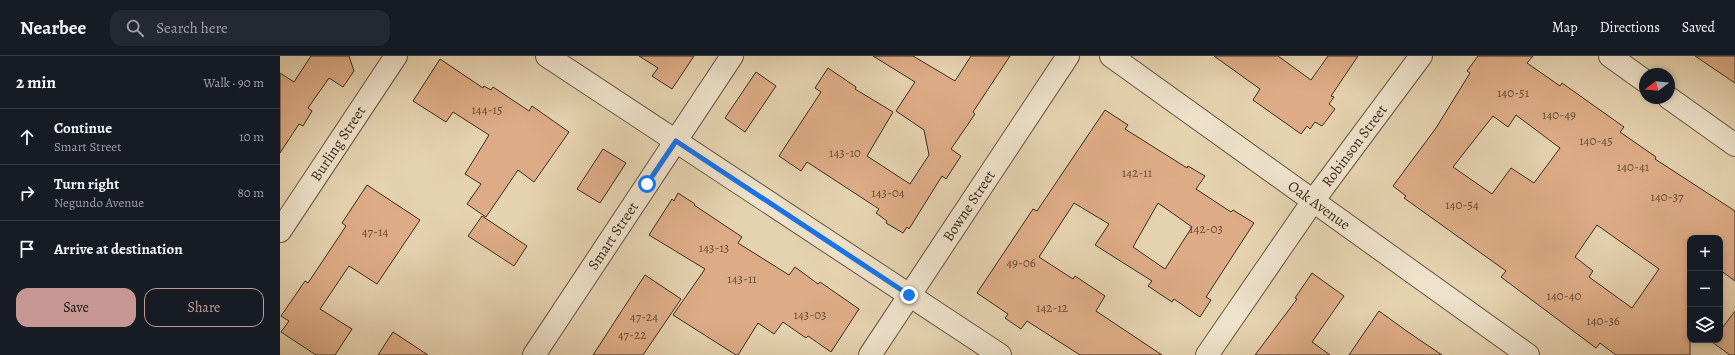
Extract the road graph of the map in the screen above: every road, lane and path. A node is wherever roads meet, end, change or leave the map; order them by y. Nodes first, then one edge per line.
1 (396, 56) edge
2 (547, 56) edge
3 (732, 56) edge
4 (1068, 56) edge
5 (1111, 56) edge
6 (1421, 56) edge
7 (1610, 56) edge
8 (1639, 77) edge
9 (1675, 102) edge
10 (676, 141) junction
11 (1735, 145) edge
12 (1313, 201) junction
13 (280, 231) edge
14 (909, 295) junction
15 (534, 355) edge
16 (870, 355) edge
17 (1000, 355) edge
18 (1207, 355) edge
19 (1528, 355) edge

1 - 13 street, Burling Street
2 - 10 street
3 - 10 street, Smart Street
4 - 14 street, Bowne Street
5 - 12 street, Oak Avenue
6 - 12 street, Robinson Street
7 - 8 street
9 - 11 street
10 - 14 street
10 - 15 street, Smart Street
12 - 18 street, Robinson Street
12 - 19 street, Oak Avenue
14 - 16 street, Bowne Street
14 - 17 street

